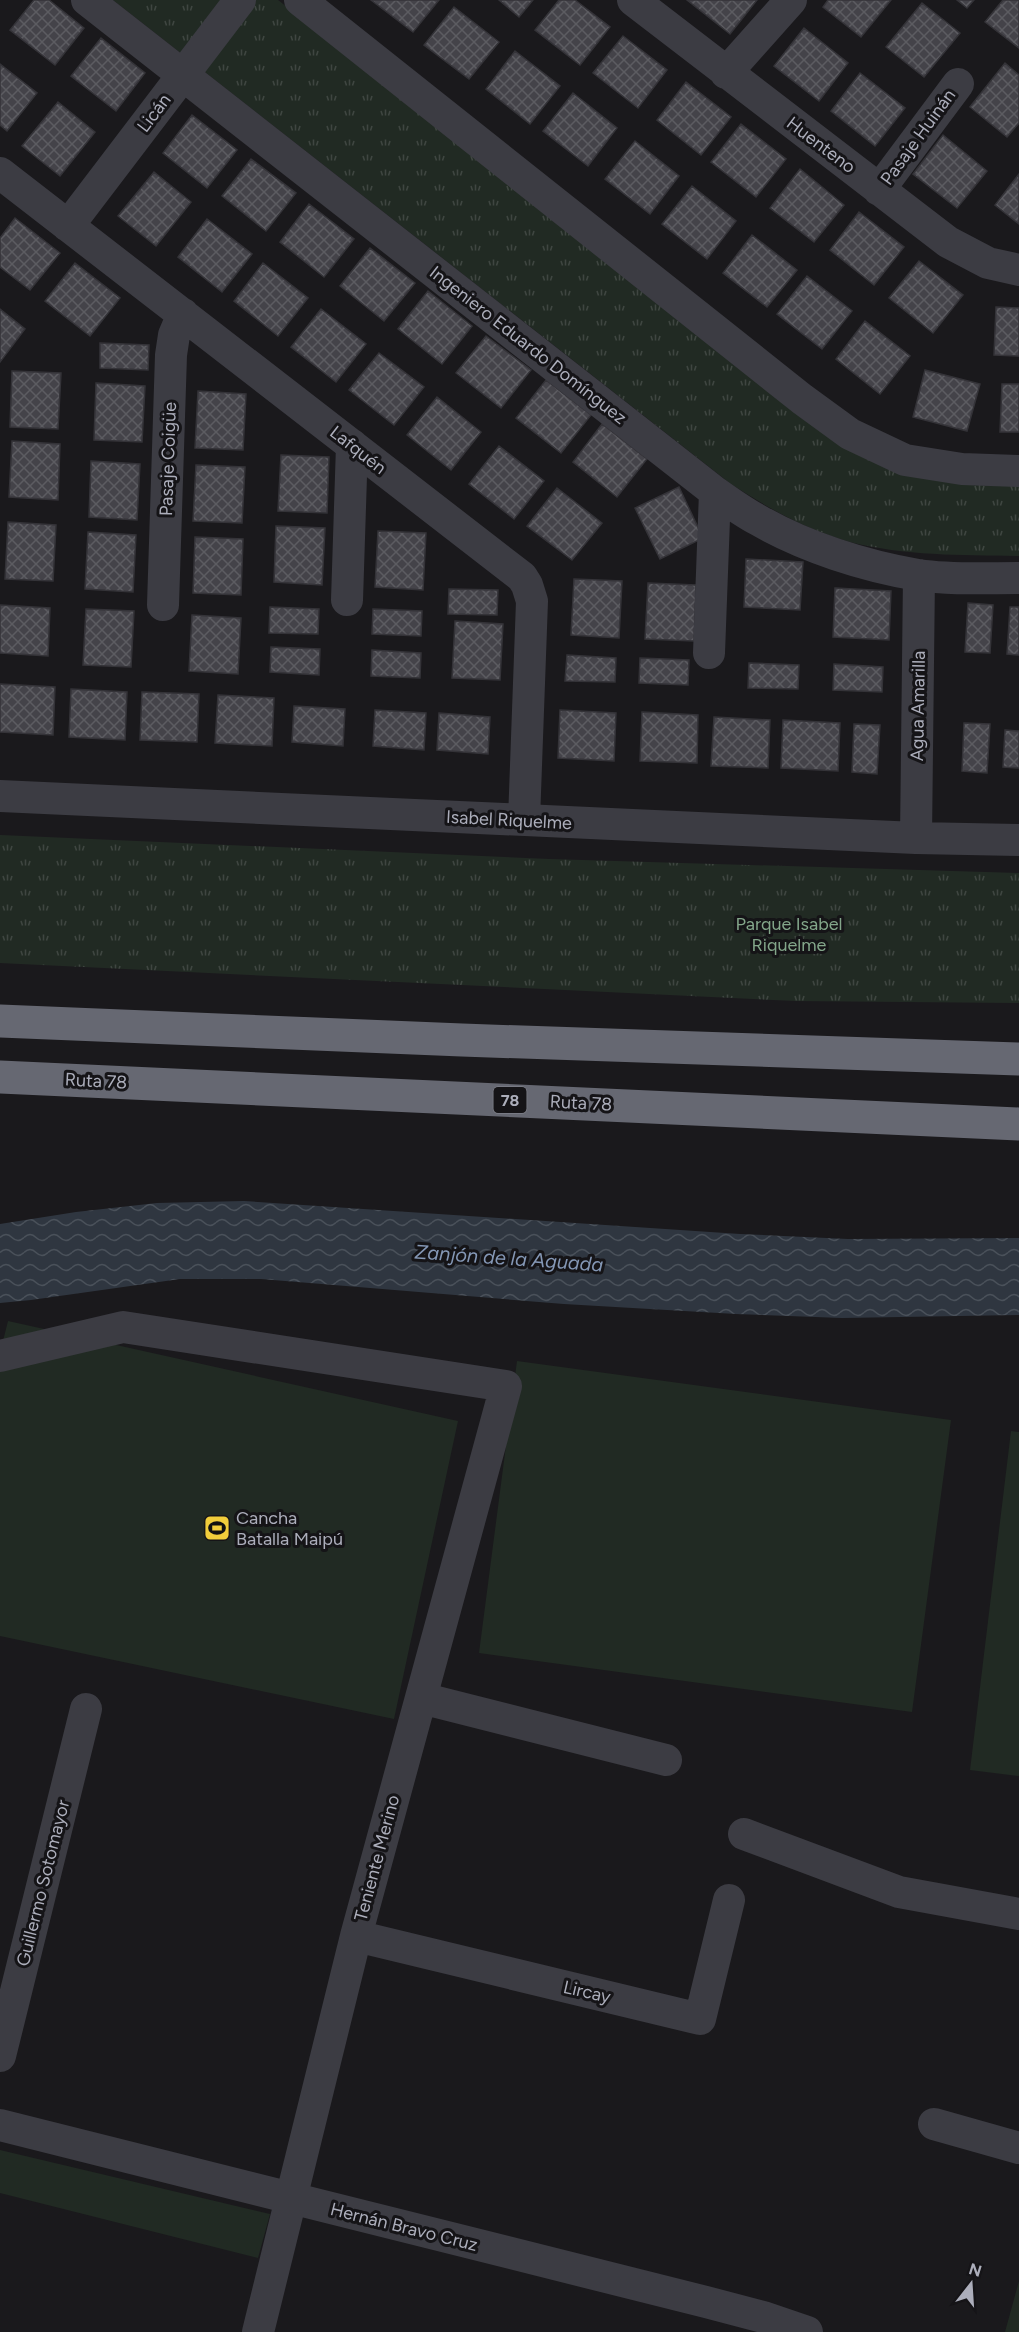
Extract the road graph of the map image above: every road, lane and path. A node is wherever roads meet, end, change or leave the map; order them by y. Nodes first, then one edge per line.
1 (87, 0) edge
2 (240, 0) edge
3 (300, 0) edge
4 (633, 0) edge
5 (791, 0) edge
6 (726, 73) junction
7 (183, 75) junction
8 (958, 84) dead end
9 (0, 173) edge
10 (879, 190) junction
11 (68, 226) junction
12 (1019, 270) edge
13 (183, 314) junction
14 (352, 445) junction
15 (1019, 471) edge
16 (716, 492) junction
17 (919, 575) junction
18 (1019, 578) edge
19 (347, 600) dead end
20 (163, 605) dead end
21 (709, 653) dead end
22 (0, 796) edge
23 (524, 820) junction
24 (916, 838) junction
25 (1019, 840) edge
26 (0, 1021) edge
27 (1019, 1059) edge
28 (0, 1077) edge
29 (1019, 1124) edge
30 (0, 1356) edge
31 (421, 1698) junction
32 (86, 1709) dead end
33 (666, 1760) dead end
34 (744, 1834) dead end
35 (729, 1900) dead end
36 (1019, 1914) edge
37 (356, 1936) junction
38 (0, 2056) edge
39 (934, 2124) dead end
40 (0, 2126) edge
41 (1019, 2148) edge
42 (291, 2198) junction
43 (258, 2332) edge
44 (807, 2332) edge

1 - 7 street, Ingeniero Eduardo Domínguez
2 - 7 street, Licán
3 - 15 street
4 - 6 street, Huenteno
5 - 6 street
6 - 10 street, Huenteno
7 - 11 street, Licán
7 - 16 street, Ingeniero Eduardo Domínguez
8 - 10 street, Pasaje Huinán
9 - 11 street, Lafquén
10 - 12 street, Huenteno
11 - 13 street, Lafquén
13 - 14 street, Lafquén
13 - 20 street, Pasaje Coigüe
14 - 19 street
14 - 23 street, Lafquén
16 - 17 street, Ingeniero Eduardo Domínguez
16 - 21 street
17 - 18 street, Ingeniero Eduardo Domínguez
17 - 24 street, Agua Amarilla
22 - 23 street, Isabel Riquelme
23 - 24 street, Isabel Riquelme
24 - 25 street, Isabel Riquelme
26 - 27 highway
28 - 29 highway, Ruta 78 / 78
30 - 31 street, Teniente Merino
31 - 33 street
31 - 37 street, Teniente Merino
32 - 38 street, Guillermo Sotomayor
34 - 36 street
35 - 37 street, Lircay
37 - 42 street, Teniente Merino
39 - 41 street
40 - 42 street, Hernán Bravo Cruz
42 - 43 street, Teniente Merino
42 - 44 street, Hernán Bravo Cruz

